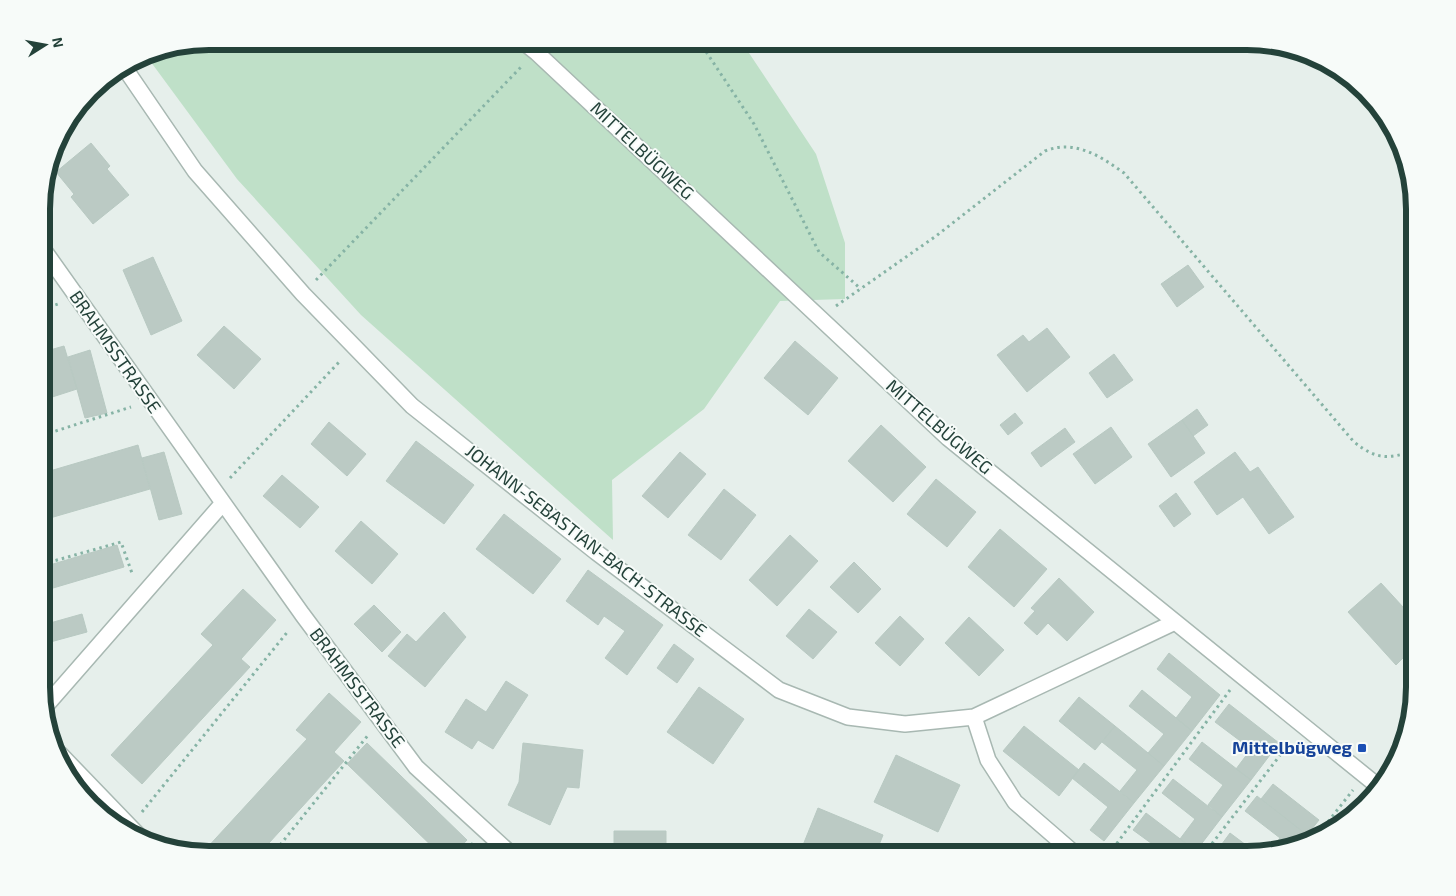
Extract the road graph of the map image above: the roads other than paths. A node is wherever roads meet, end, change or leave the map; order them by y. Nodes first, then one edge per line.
1 (533, 50) edge
2 (128, 72) edge
3 (50, 259) edge
4 (219, 498) junction
5 (1174, 622) junction
6 (51, 700) edge
7 (974, 717) junction
8 (72, 766) edge
9 (1373, 784) edge
10 (123, 820) edge
11 (502, 846) edge
12 (1065, 846) edge

1 - 5 street, MITTELBÜGWEG
2 - 7 street, JOHANN-SEBASTIAN-BACH-STRASSE
3 - 4 street, BRAHMSSTRASSE
4 - 6 street
4 - 11 street, BRAHMSSTRASSE
5 - 7 street, JOHANN-SEBASTIAN-BACH-STRASSE
5 - 9 street, MITTELBÜGWEG
7 - 12 street
8 - 10 street

